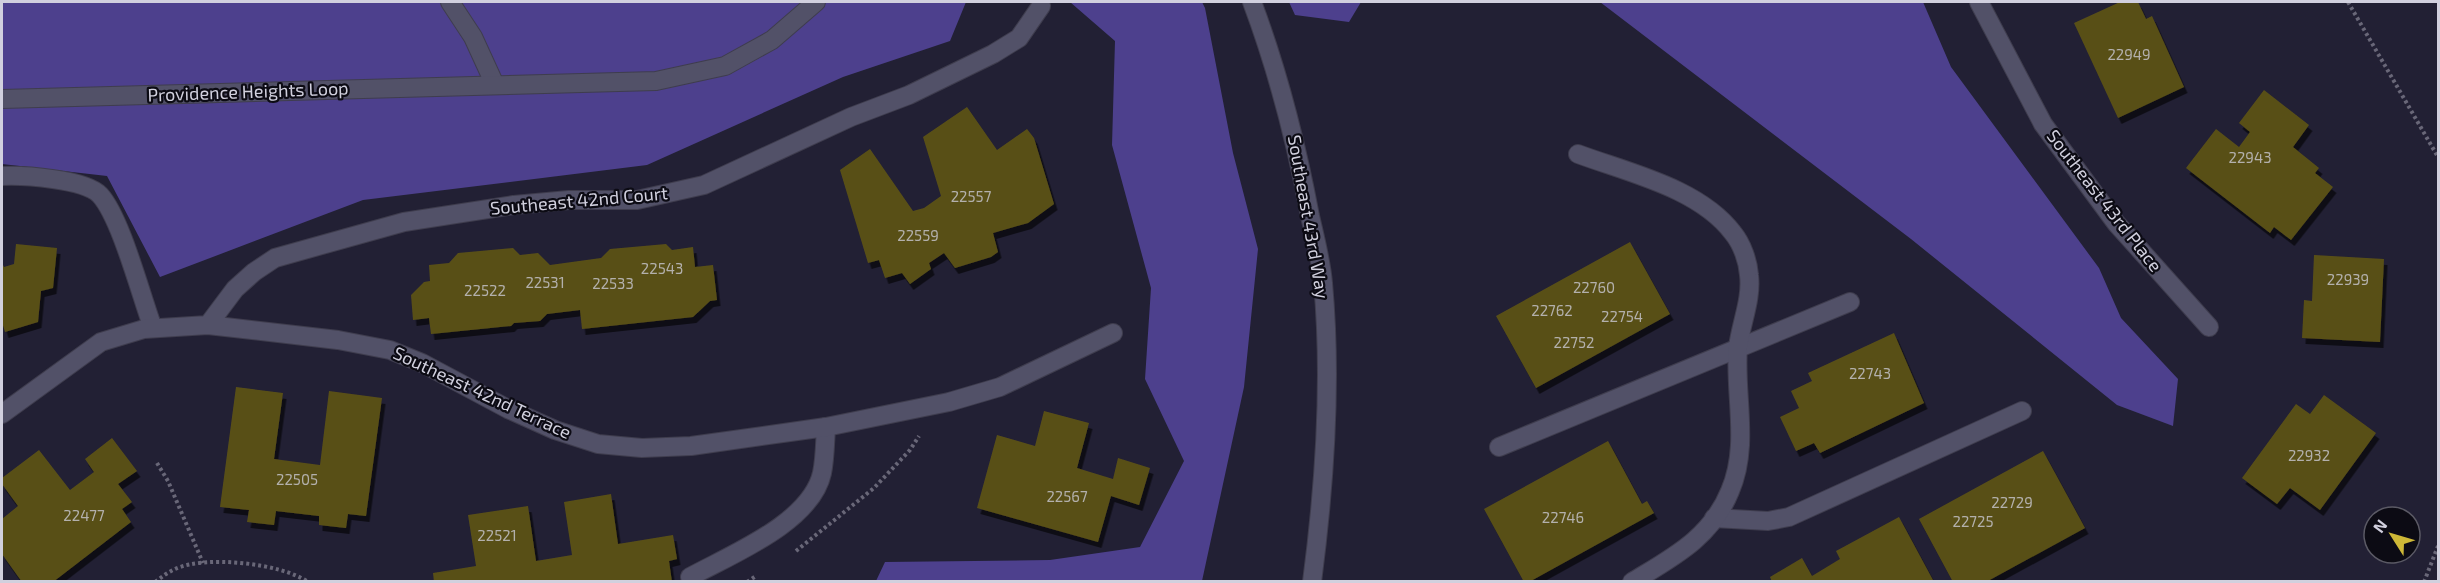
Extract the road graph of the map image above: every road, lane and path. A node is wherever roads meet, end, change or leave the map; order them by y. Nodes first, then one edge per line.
1 (450, 2) edge
2 (816, 2) edge
3 (1252, 2) edge
4 (1979, 2) edge
5 (2348, 2) edge
6 (1041, 6) dead end
7 (495, 85) junction
8 (2, 99) edge
9 (1578, 154) dead end
10 (2439, 157) edge
11 (2, 176) edge
12 (1850, 302) dead end
13 (208, 325) junction
14 (2209, 327) dead end
15 (153, 328) junction
16 (1113, 333) dead end
17 (1738, 347) junction
18 (920, 408) junction
19 (2022, 411) dead end
20 (2, 414) edge
21 (826, 427) junction
22 (1499, 447) dead end
23 (157, 463) dead end
24 (1714, 518) junction
25 (2439, 546) edge
26 (793, 552) dead end
27 (203, 564) junction
28 (761, 572) dead end
29 (690, 577) dead end
30 (155, 582) edge
31 (308, 582) edge
32 (747, 582) edge
33 (1312, 582) edge
34 (1632, 582) edge
35 (2424, 582) edge

1 - 7 street
2 - 7 street, Providence Heights Loop
3 - 33 street, Southeast 43rd Way
4 - 14 street, Southeast 43rd Place
5 - 10 path
6 - 13 street, Southeast 42nd Court
7 - 8 street, Providence Heights Loop
9 - 17 street
11 - 15 street
12 - 17 street
13 - 15 street, Southeast 42nd Terrace
13 - 21 street, Southeast 42nd Terrace
15 - 20 street, Southeast 42nd Terrace
16 - 18 street, Southeast 42nd Terrace
17 - 22 street
17 - 24 street
18 - 21 street, Southeast 42nd Terrace
18 - 26 path
19 - 24 street
21 - 29 street
23 - 27 path
24 - 34 street
25 - 35 path
27 - 30 path
27 - 31 path
28 - 32 path

